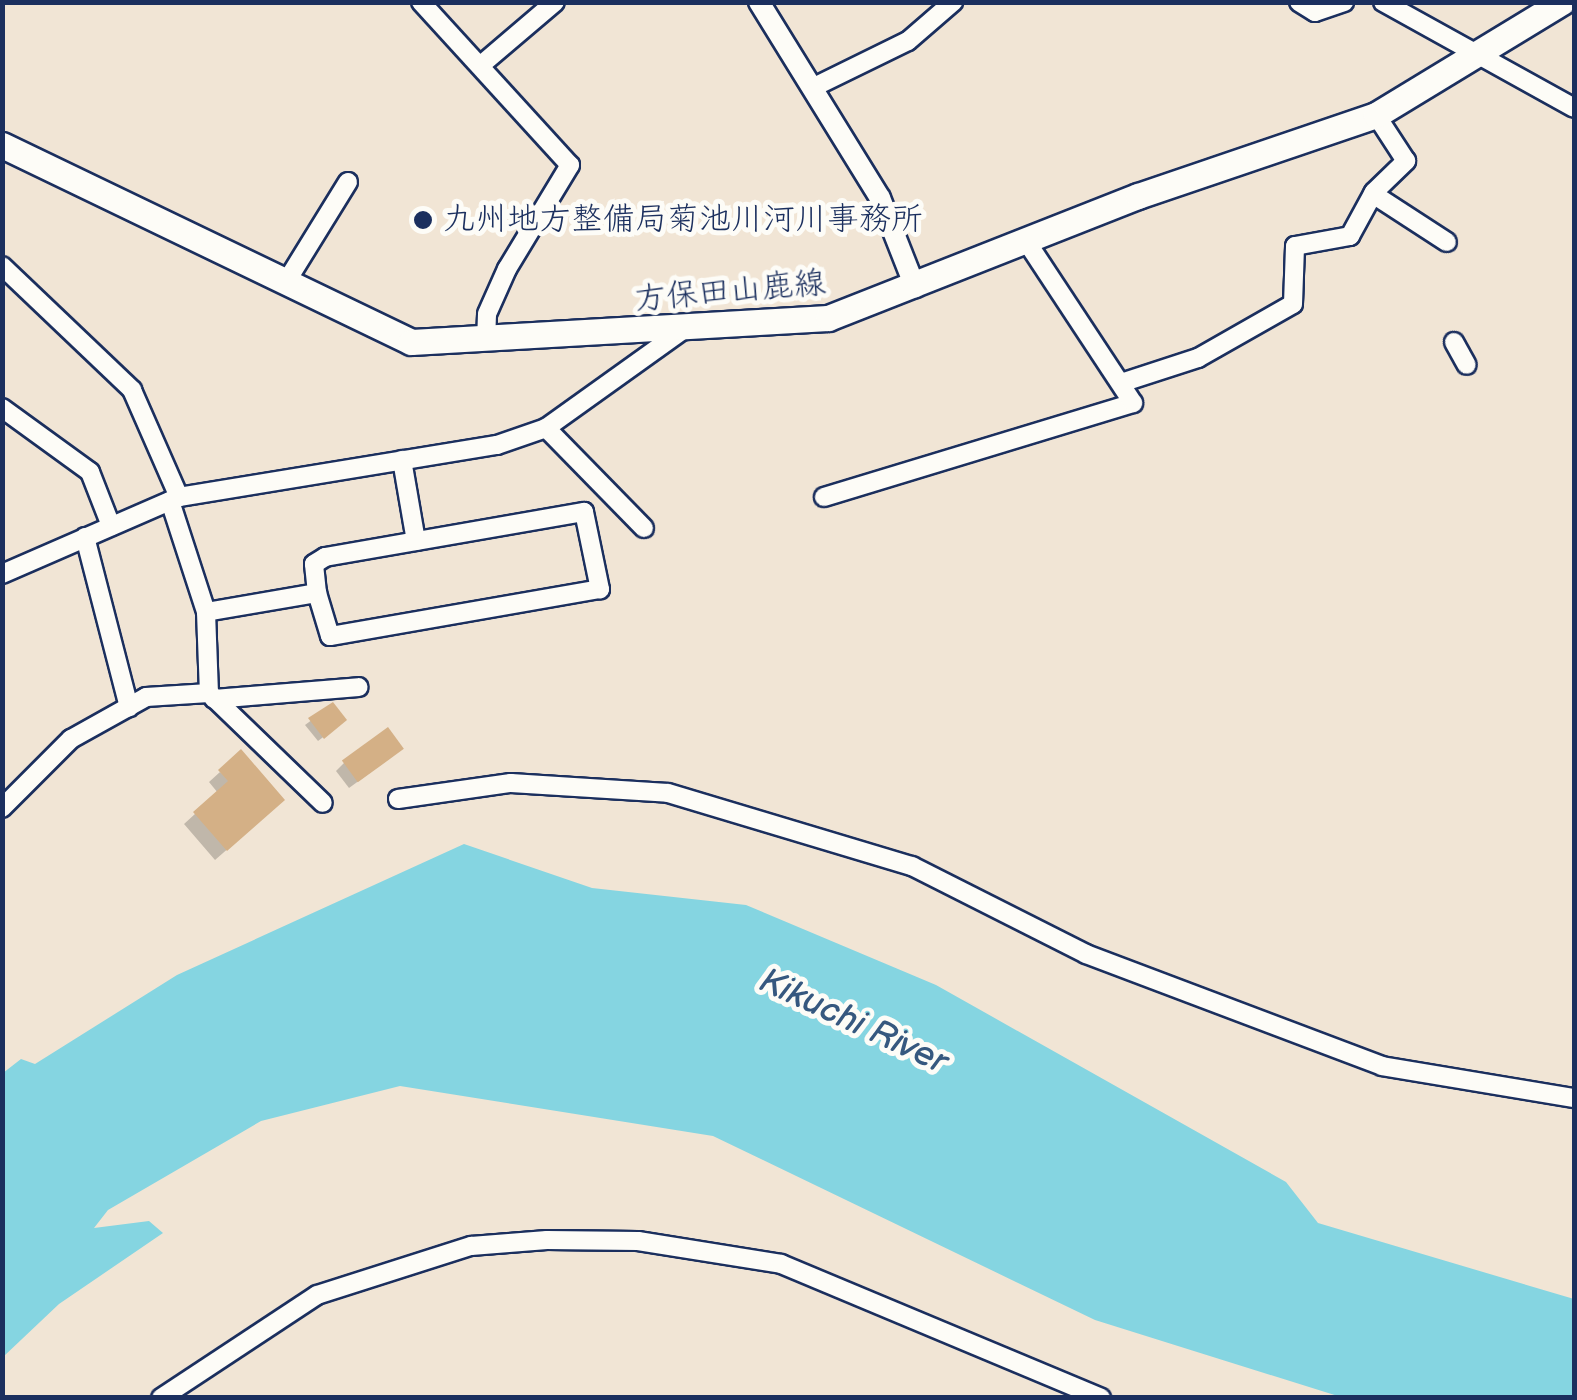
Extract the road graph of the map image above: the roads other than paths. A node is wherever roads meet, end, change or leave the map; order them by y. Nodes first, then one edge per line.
1 (555, 2) edge
2 (760, 2) edge
3 (953, 2) edge
4 (1299, 2) edge
5 (1344, 2) edge
6 (1383, 2) edge
7 (1562, 2) edge
8 (428, 5) edge
9 (1484, 56) junction
10 (481, 65) junction
11 (816, 86) junction
12 (1574, 108) edge
13 (1376, 115) junction
14 (2, 145) edge
15 (348, 182) dead end
16 (1373, 194) junction
17 (1026, 241) junction
18 (1447, 242) dead end
19 (2, 266) edge
20 (288, 279) junction
21 (915, 287) junction
22 (682, 330) junction
23 (486, 340) junction
24 (1454, 342) dead end
25 (1467, 365) dead end
26 (1124, 382) junction
27 (2, 408) edge
28 (546, 428) junction
29 (402, 460) junction
30 (824, 497) dead end
31 (174, 499) junction
32 (110, 526) junction
33 (644, 528) dead end
34 (85, 538) junction
35 (416, 541) junction
36 (2, 574) edge
37 (317, 593) junction
38 (206, 612) junction
39 (359, 687) dead end
40 (211, 696) junction
41 (130, 706) junction
42 (398, 798) dead end
43 (324, 803) dead end
44 (2, 808) edge
45 (1574, 1098) edge
46 (162, 1398) edge
47 (1101, 1398) edge

1 - 10 street
2 - 11 street
3 - 11 street
4 - 5 street
6 - 9 street
7 - 9 main road, 方保田山鹿線
8 - 10 street
9 - 12 street
9 - 13 main road, 方保田山鹿線
10 - 23 street
11 - 21 street
13 - 16 street
13 - 17 main road, 方保田山鹿線
14 - 20 main road, 方保田山鹿線
15 - 20 street
16 - 18 street
16 - 26 street
17 - 21 main road, 方保田山鹿線
17 - 26 street
19 - 31 street
20 - 23 main road, 方保田山鹿線
21 - 22 main road, 方保田山鹿線
22 - 23 main road, 方保田山鹿線
22 - 28 street
24 - 25 street
26 - 30 street
27 - 32 street
28 - 29 street
28 - 33 street
29 - 31 street
29 - 35 street
31 - 32 street
31 - 38 street
32 - 34 street
34 - 36 street
34 - 41 street
35 - 37 street
35 - 37 street
37 - 38 street
38 - 40 street
39 - 40 street
40 - 41 street
40 - 43 street
41 - 44 street
42 - 45 street
46 - 47 street

